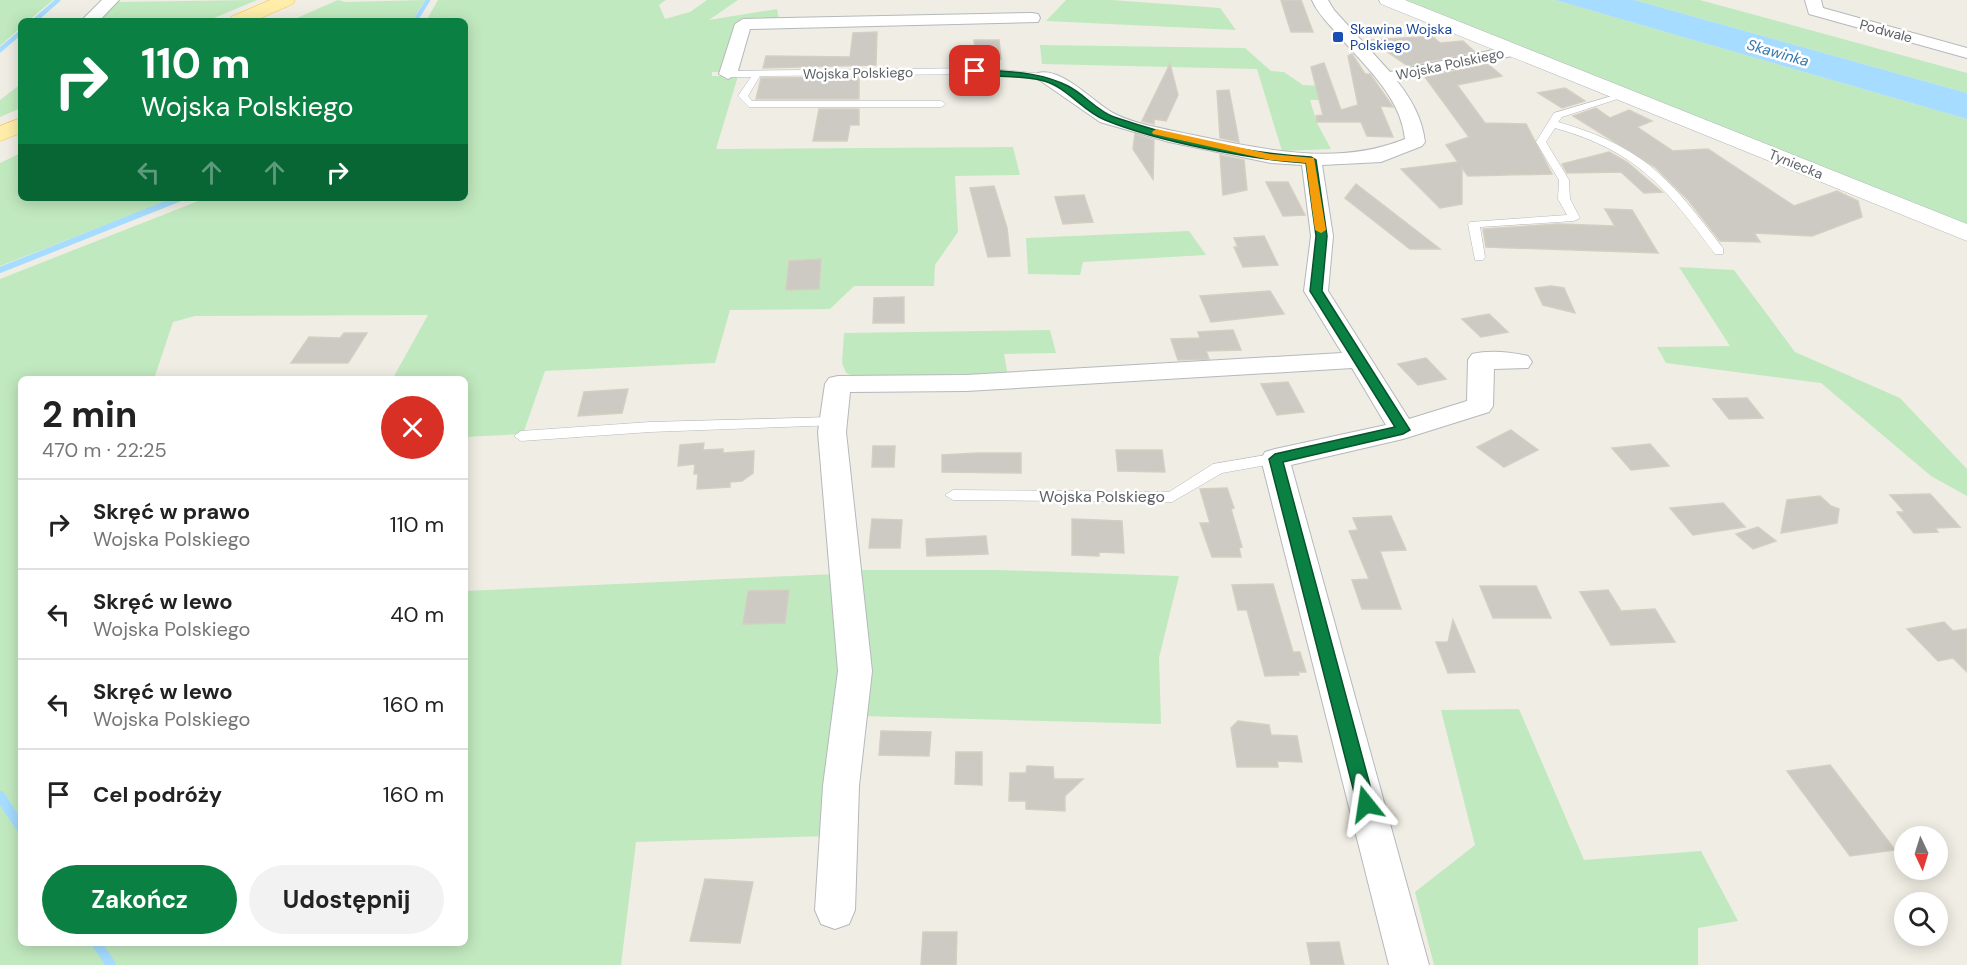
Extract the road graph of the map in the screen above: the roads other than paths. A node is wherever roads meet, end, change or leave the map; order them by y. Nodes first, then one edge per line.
1 (111, 0) edge
2 (286, 0) edge
3 (1320, 0) edge
4 (1388, 0) edge
5 (1813, 0) edge
6 (92, 18) edge
7 (245, 18) edge
8 (1032, 18) dead end
9 (1512, 51) junction
10 (1967, 53) edge
11 (728, 74) joint
12 (757, 74) junction
13 (1044, 77) joint
14 (1387, 78) junction
15 (1625, 95) junction
16 (942, 104) dead end
17 (1553, 124) junction
18 (18, 126) edge
19 (0, 134) edge
20 (1311, 160) junction
21 (1967, 233) edge
22 (1719, 251) dead end
23 (1479, 257) dead end
24 (1359, 360) junction
25 (1519, 362) dead end
26 (833, 422) junction
27 (1403, 430) junction
28 (521, 436) dead end
29 (1278, 458) junction
30 (953, 495) dead end
31 (835, 910) dead end
32 (1408, 965) edge

1 - 6 street
2 - 7 main road
3 - 14 street, Wojska Polskiego
4 - 9 street, Tyniecka
5 - 10 street, Podwale
8 - 11 street, Wojska Polskiego
9 - 14 street, Wojska Polskiego
9 - 15 street, Tyniecka
11 - 12 lane, Wojska Polskiego
12 - 13 lane, Wojska Polskiego
12 - 16 lane
13 - 20 street, Wojska Polskiego
14 - 20 street, Wojska Polskiego
15 - 17 lane
15 - 21 street, Tyniecka
17 - 22 lane
17 - 23 lane
18 - 19 main road
20 - 24 street
24 - 26 street
24 - 27 street
25 - 27 street, Wojska Polskiego
26 - 28 lane
26 - 31 street
27 - 29 street, Wojska Polskiego
29 - 30 lane, Wojska Polskiego
29 - 32 street

